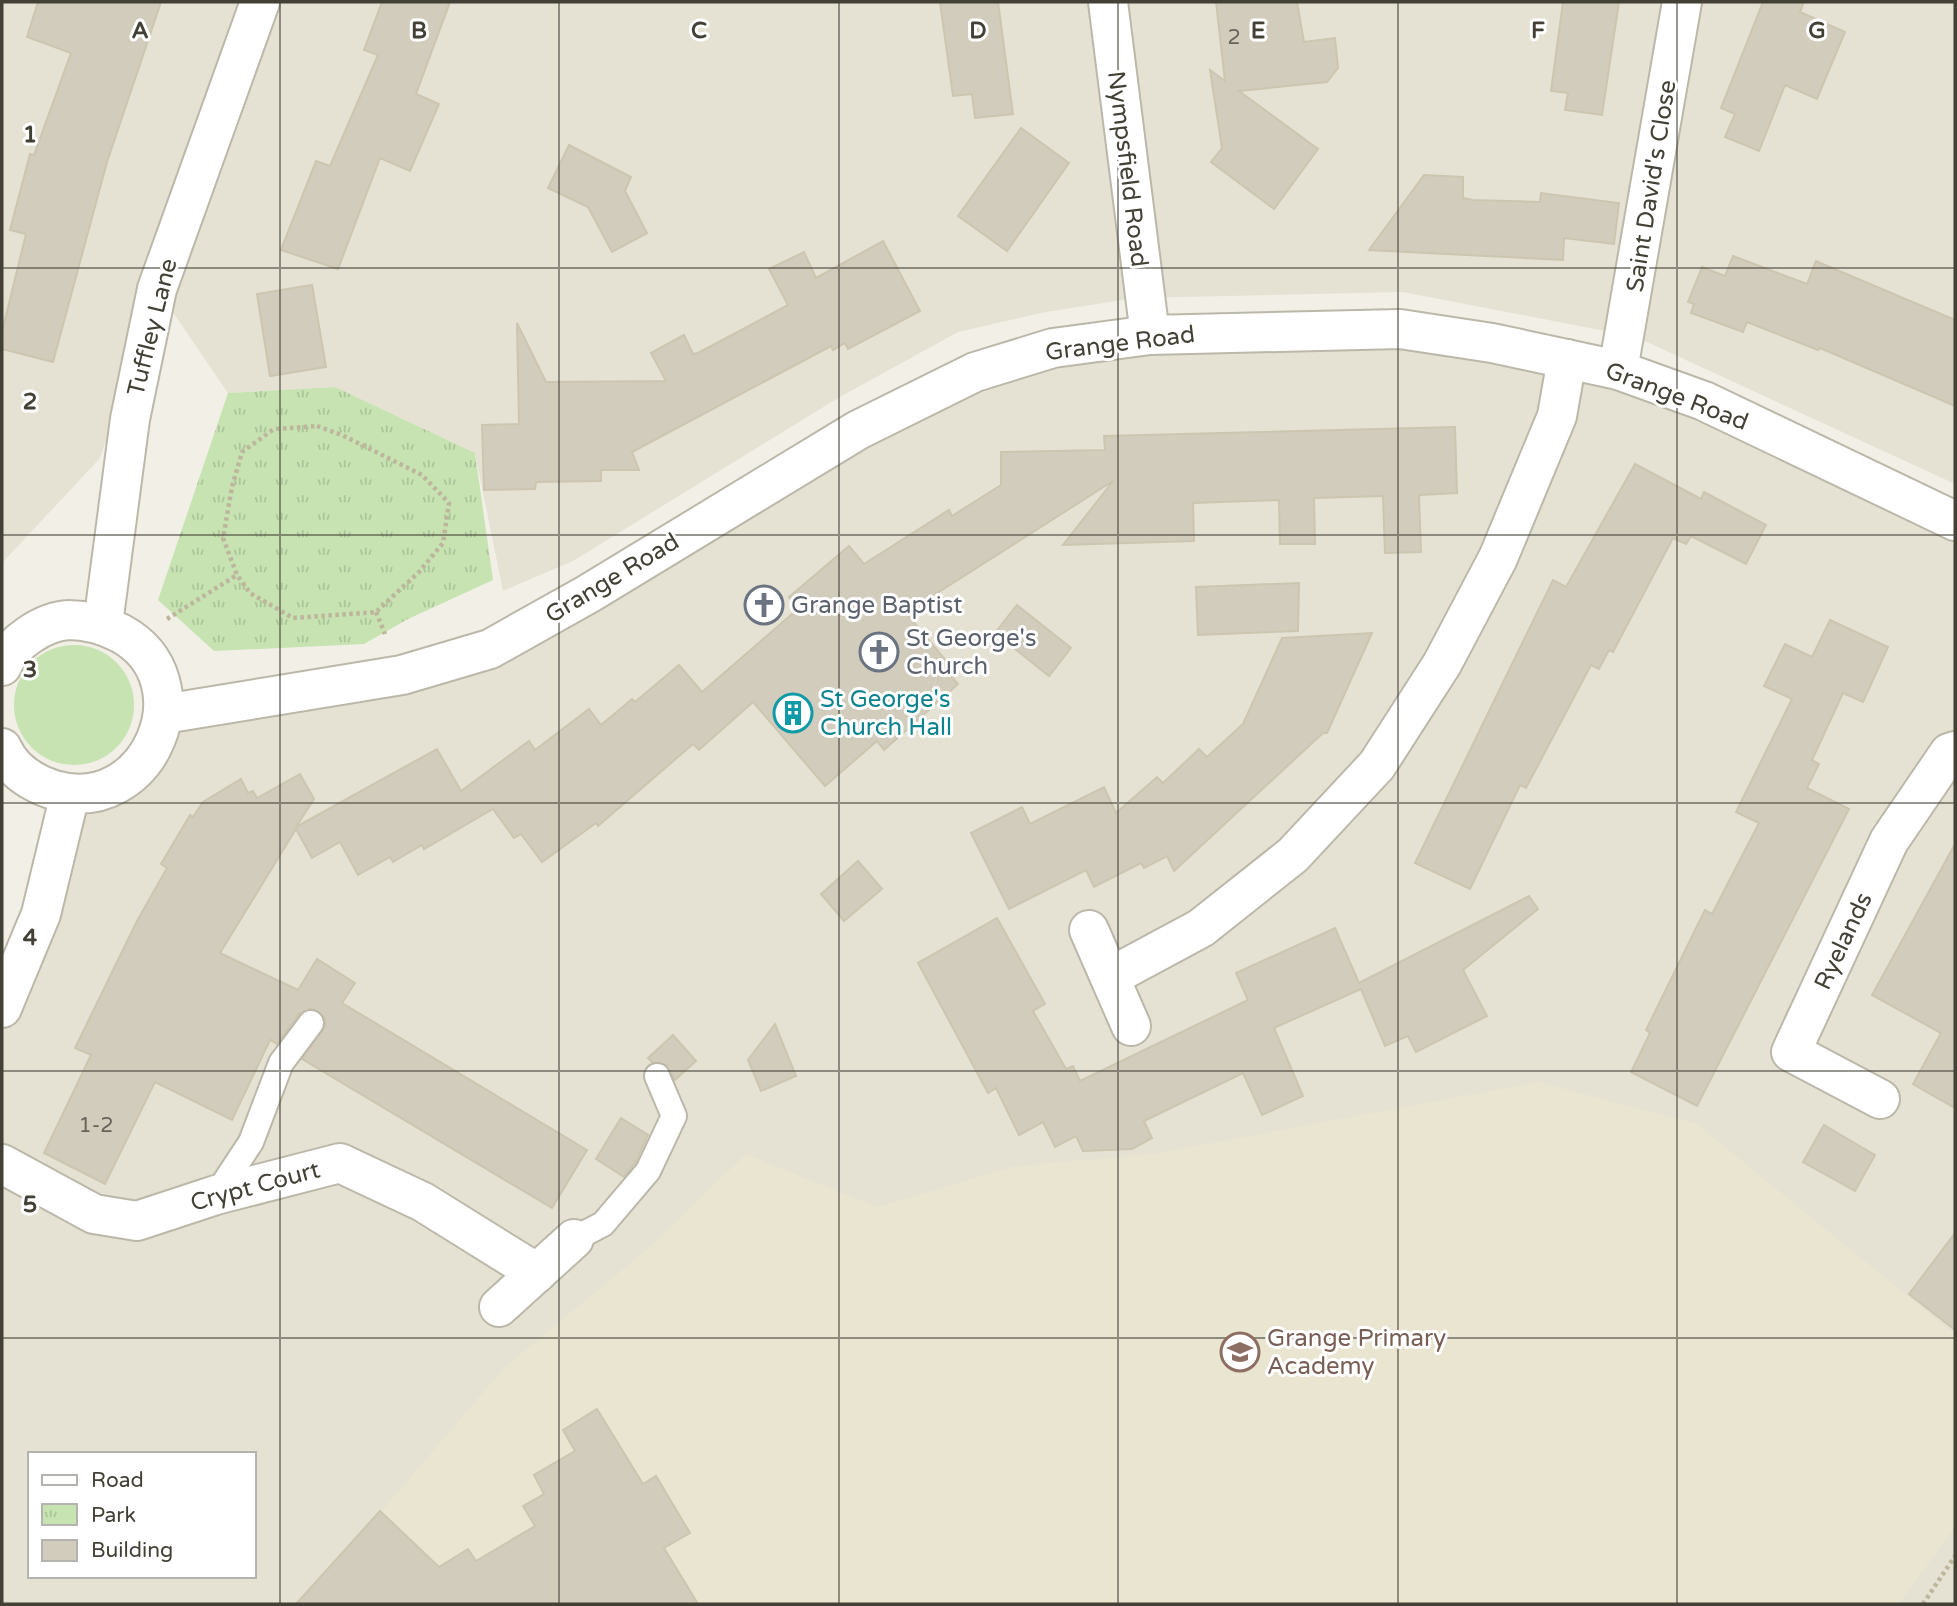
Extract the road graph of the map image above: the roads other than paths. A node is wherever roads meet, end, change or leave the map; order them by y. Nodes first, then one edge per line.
1 (260, 2) edge
2 (1108, 2) edge
3 (1682, 2) edge
4 (1150, 335) junction
5 (1567, 359) junction
6 (1618, 370) junction
7 (1955, 521) edge
8 (118, 632) junction
9 (2, 666) edge
10 (164, 714) junction
11 (2, 748) edge
12 (1955, 751) edge
13 (70, 794) junction
14 (1089, 930) dead end
15 (1110, 977) junction
16 (2, 1008) edge
17 (311, 1023) dead end
18 (1131, 1026) dead end
19 (657, 1076) dead end
20 (1880, 1099) dead end
21 (2, 1164) edge
22 (216, 1195) junction
23 (574, 1239) joint
24 (537, 1273) junction
25 (499, 1307) dead end

1 - 8 street, Tuffley Lane
2 - 4 street, Nympsfield Road
3 - 6 street, Saint David's Close
4 - 5 street, Grange Road
4 - 10 street, Grange Road
5 - 6 street, Grange Road
5 - 15 street
6 - 7 street, Grange Road
8 - 9 street
8 - 10 street
10 - 13 street
11 - 13 street
12 - 20 street, Ryelands
13 - 16 street
14 - 15 street
15 - 18 street
17 - 22 lane
19 - 23 lane
21 - 22 street, Crypt Court
22 - 24 street, Crypt Court
23 - 24 street
24 - 25 street

